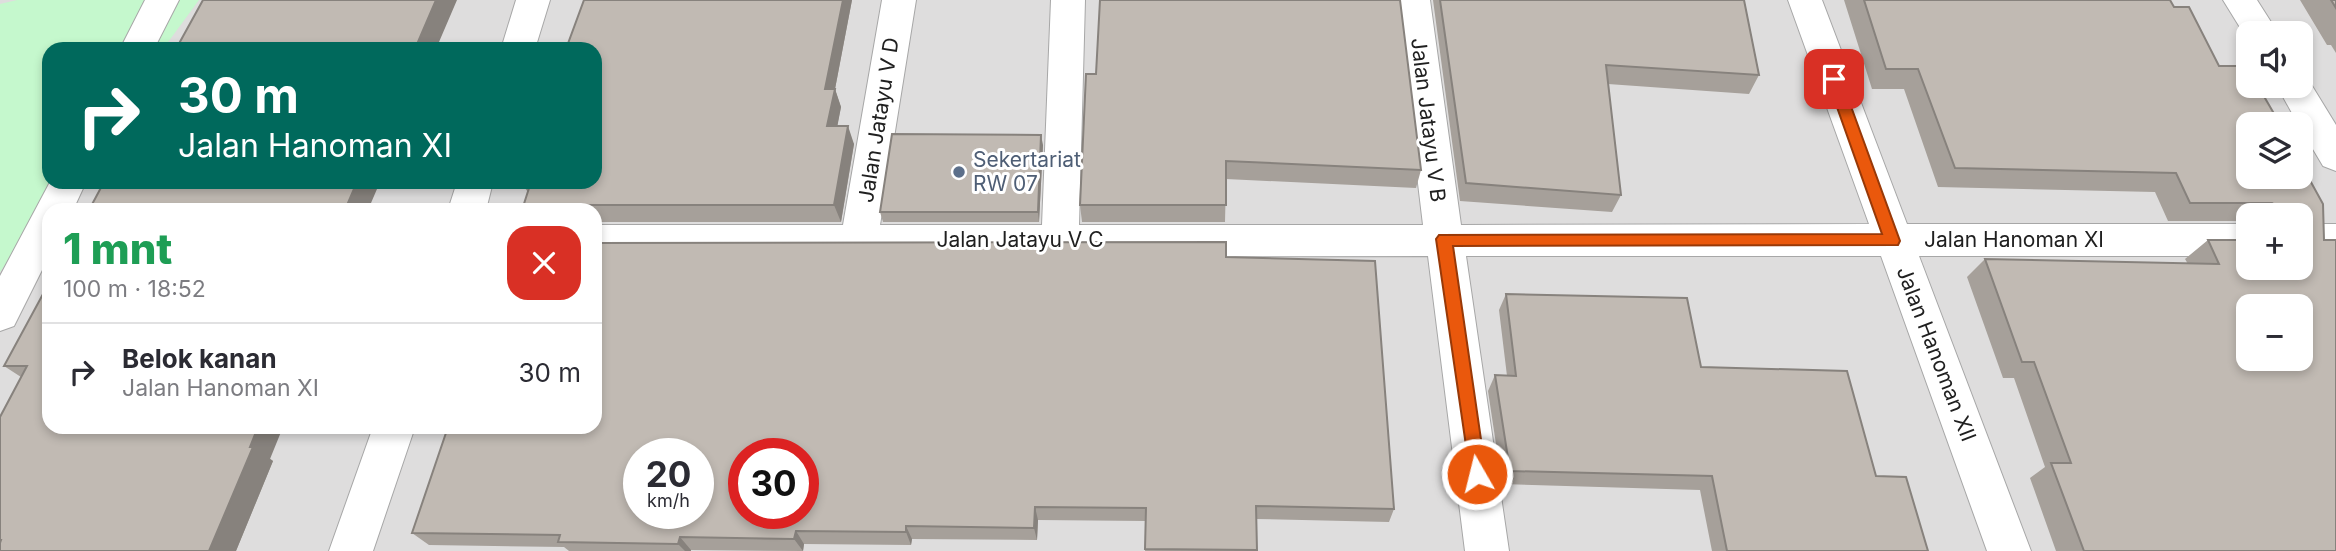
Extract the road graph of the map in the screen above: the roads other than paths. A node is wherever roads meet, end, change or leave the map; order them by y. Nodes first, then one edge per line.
1 (162, 0) edge
2 (533, 0) edge
3 (899, 0) edge
4 (1068, 0) edge
5 (1413, 0) edge
6 (1805, 0) edge
7 (2240, 0) edge
8 (2253, 21) edge
9 (141, 42) edge
10 (520, 42) edge
11 (2313, 101) edge
12 (2336, 156) edge
13 (42, 233) edge
14 (1444, 239) junction
15 (1060, 240) junction
16 (2236, 240) edge
17 (2313, 240) edge
18 (2336, 240) edge
19 (602, 241) edge
20 (859, 241) junction
21 (1892, 241) junction
22 (0, 314) edge
23 (392, 434) edge
24 (351, 551) edge
25 (1487, 551) edge
26 (2009, 551) edge

1 - 9 street
2 - 10 street
3 - 20 street, Jalan Jatayu V D
4 - 15 street
5 - 14 street, Jalan Jatayu V B
6 - 21 street, Jalan Hanoman XII
7 - 8 street
11 - 12 street
13 - 22 street
14 - 15 street, Jalan Jatayu V C
14 - 21 street, Jalan Hanoman XI
14 - 25 street, Jalan Jatayu V B
15 - 20 street, Jalan Jatayu V C
16 - 21 street, Jalan Hanoman XI
17 - 18 street
19 - 20 street, Jalan Jatayu V C
21 - 26 street, Jalan Hanoman XII
23 - 24 street

